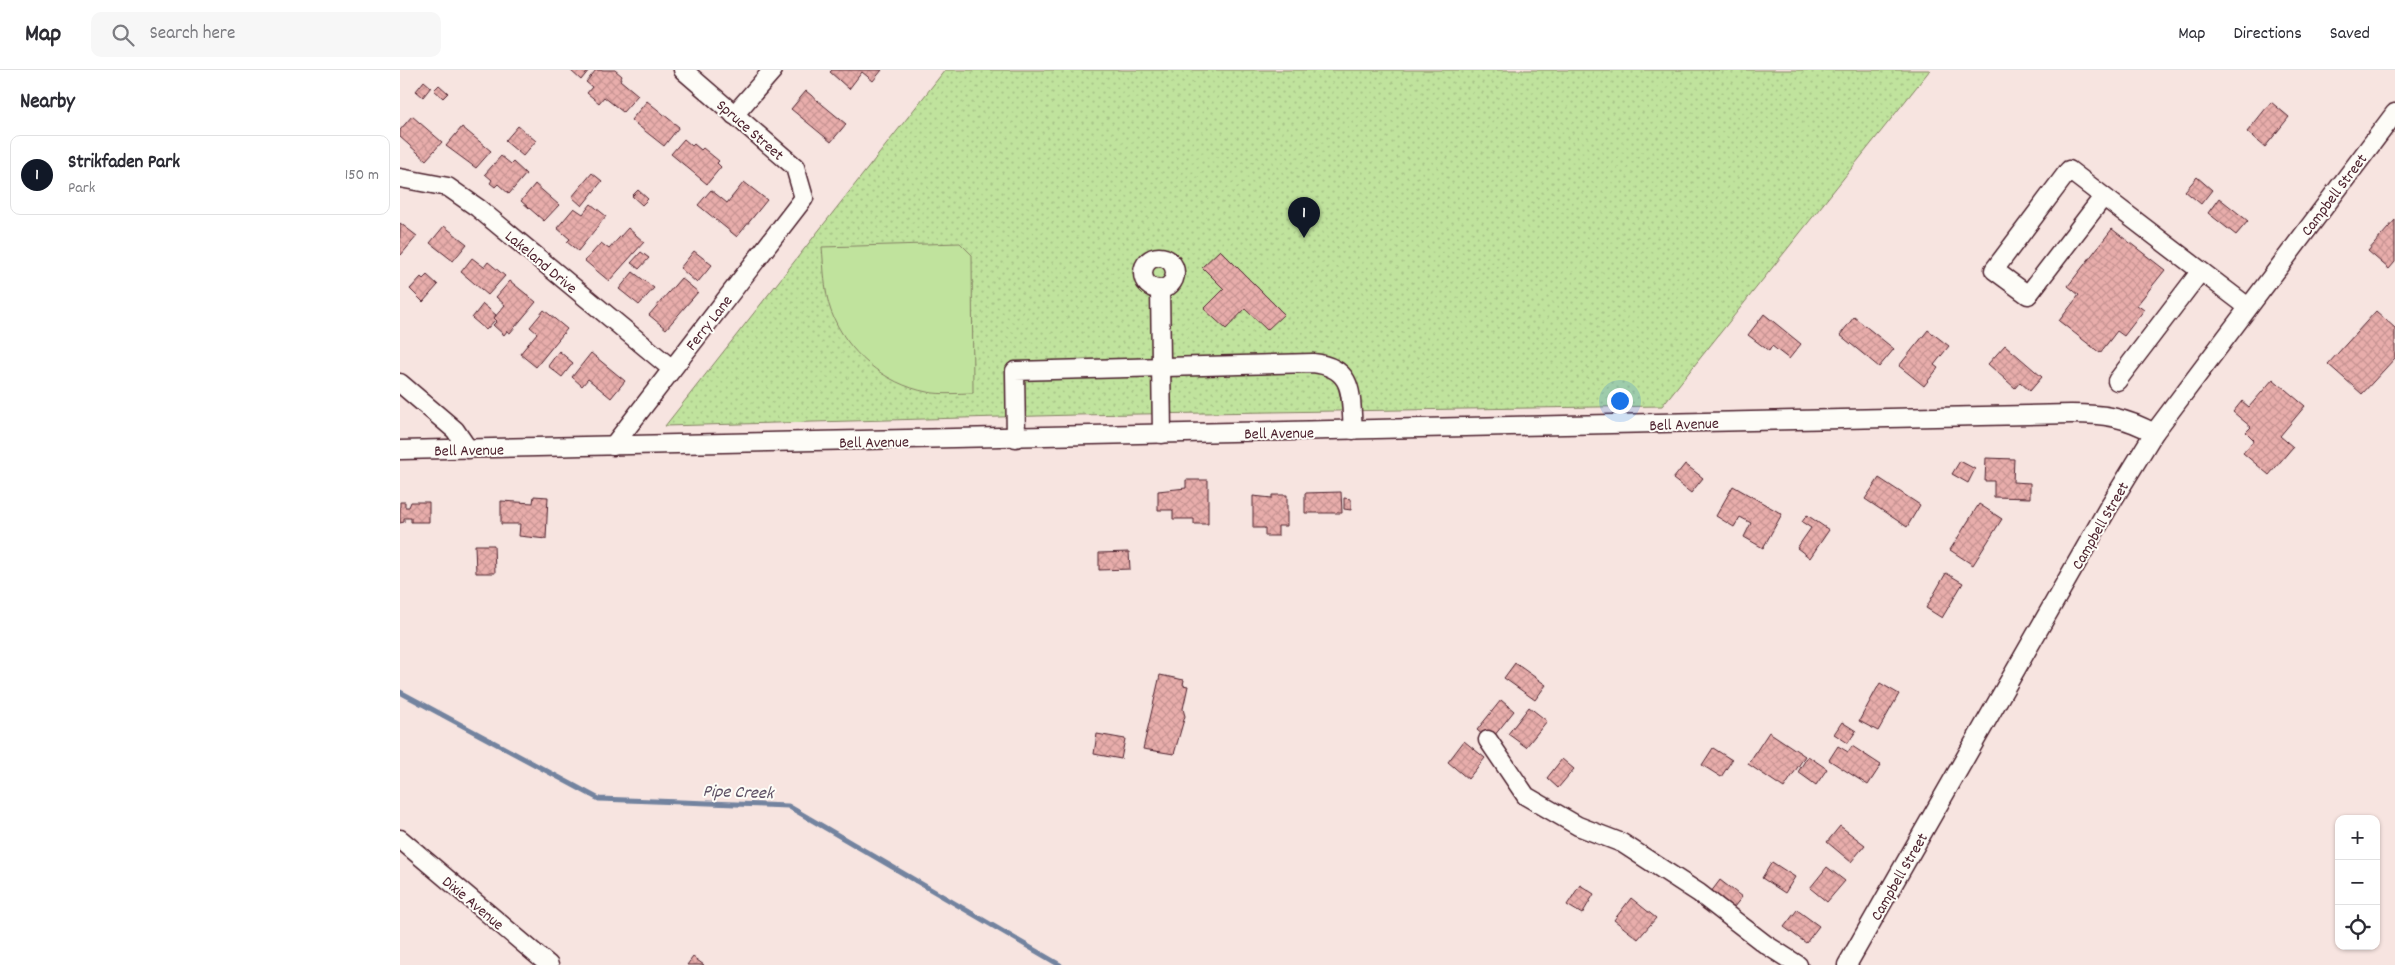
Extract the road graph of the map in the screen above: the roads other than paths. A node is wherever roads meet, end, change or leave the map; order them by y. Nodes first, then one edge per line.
1 (683, 70) edge
2 (773, 70) edge
3 (2395, 112) edge
4 (734, 115) junction
5 (400, 178) edge
6 (2103, 197) junction
7 (804, 198) joint
8 (2200, 272) junction
9 (1160, 289) dead end
10 (2248, 307) junction
11 (1161, 368) junction
12 (672, 369) junction
13 (2117, 381) dead end
14 (400, 383) edge
15 (1352, 430) junction
16 (2154, 433) junction
17 (1162, 434) junction
18 (1016, 438) junction
19 (614, 446) junction
20 (468, 449) junction
21 (400, 450) edge
22 (1488, 740) dead end
23 (400, 839) edge
24 (549, 965) edge
25 (1798, 965) edge
26 (1847, 965) edge

1 - 4 street, Spruce Street
2 - 4 street
3 - 10 street, Campbell Street
4 - 7 street, Spruce Street
5 - 12 street, Lakeland Drive
6 - 6 street
6 - 8 street
7 - 12 street, Ferry Lane
8 - 10 street
8 - 13 street
9 - 11 street
10 - 16 street, Campbell Street
11 - 15 street
11 - 17 street
11 - 18 street
12 - 19 street, Ferry Lane
14 - 20 street
15 - 16 street, Bell Avenue
15 - 17 street, Bell Avenue
16 - 26 street, Campbell Street
17 - 18 street, Bell Avenue
18 - 19 street, Bell Avenue
19 - 20 street, Bell Avenue
20 - 21 street, Bell Avenue
22 - 25 street
23 - 24 street, Dixie Avenue

